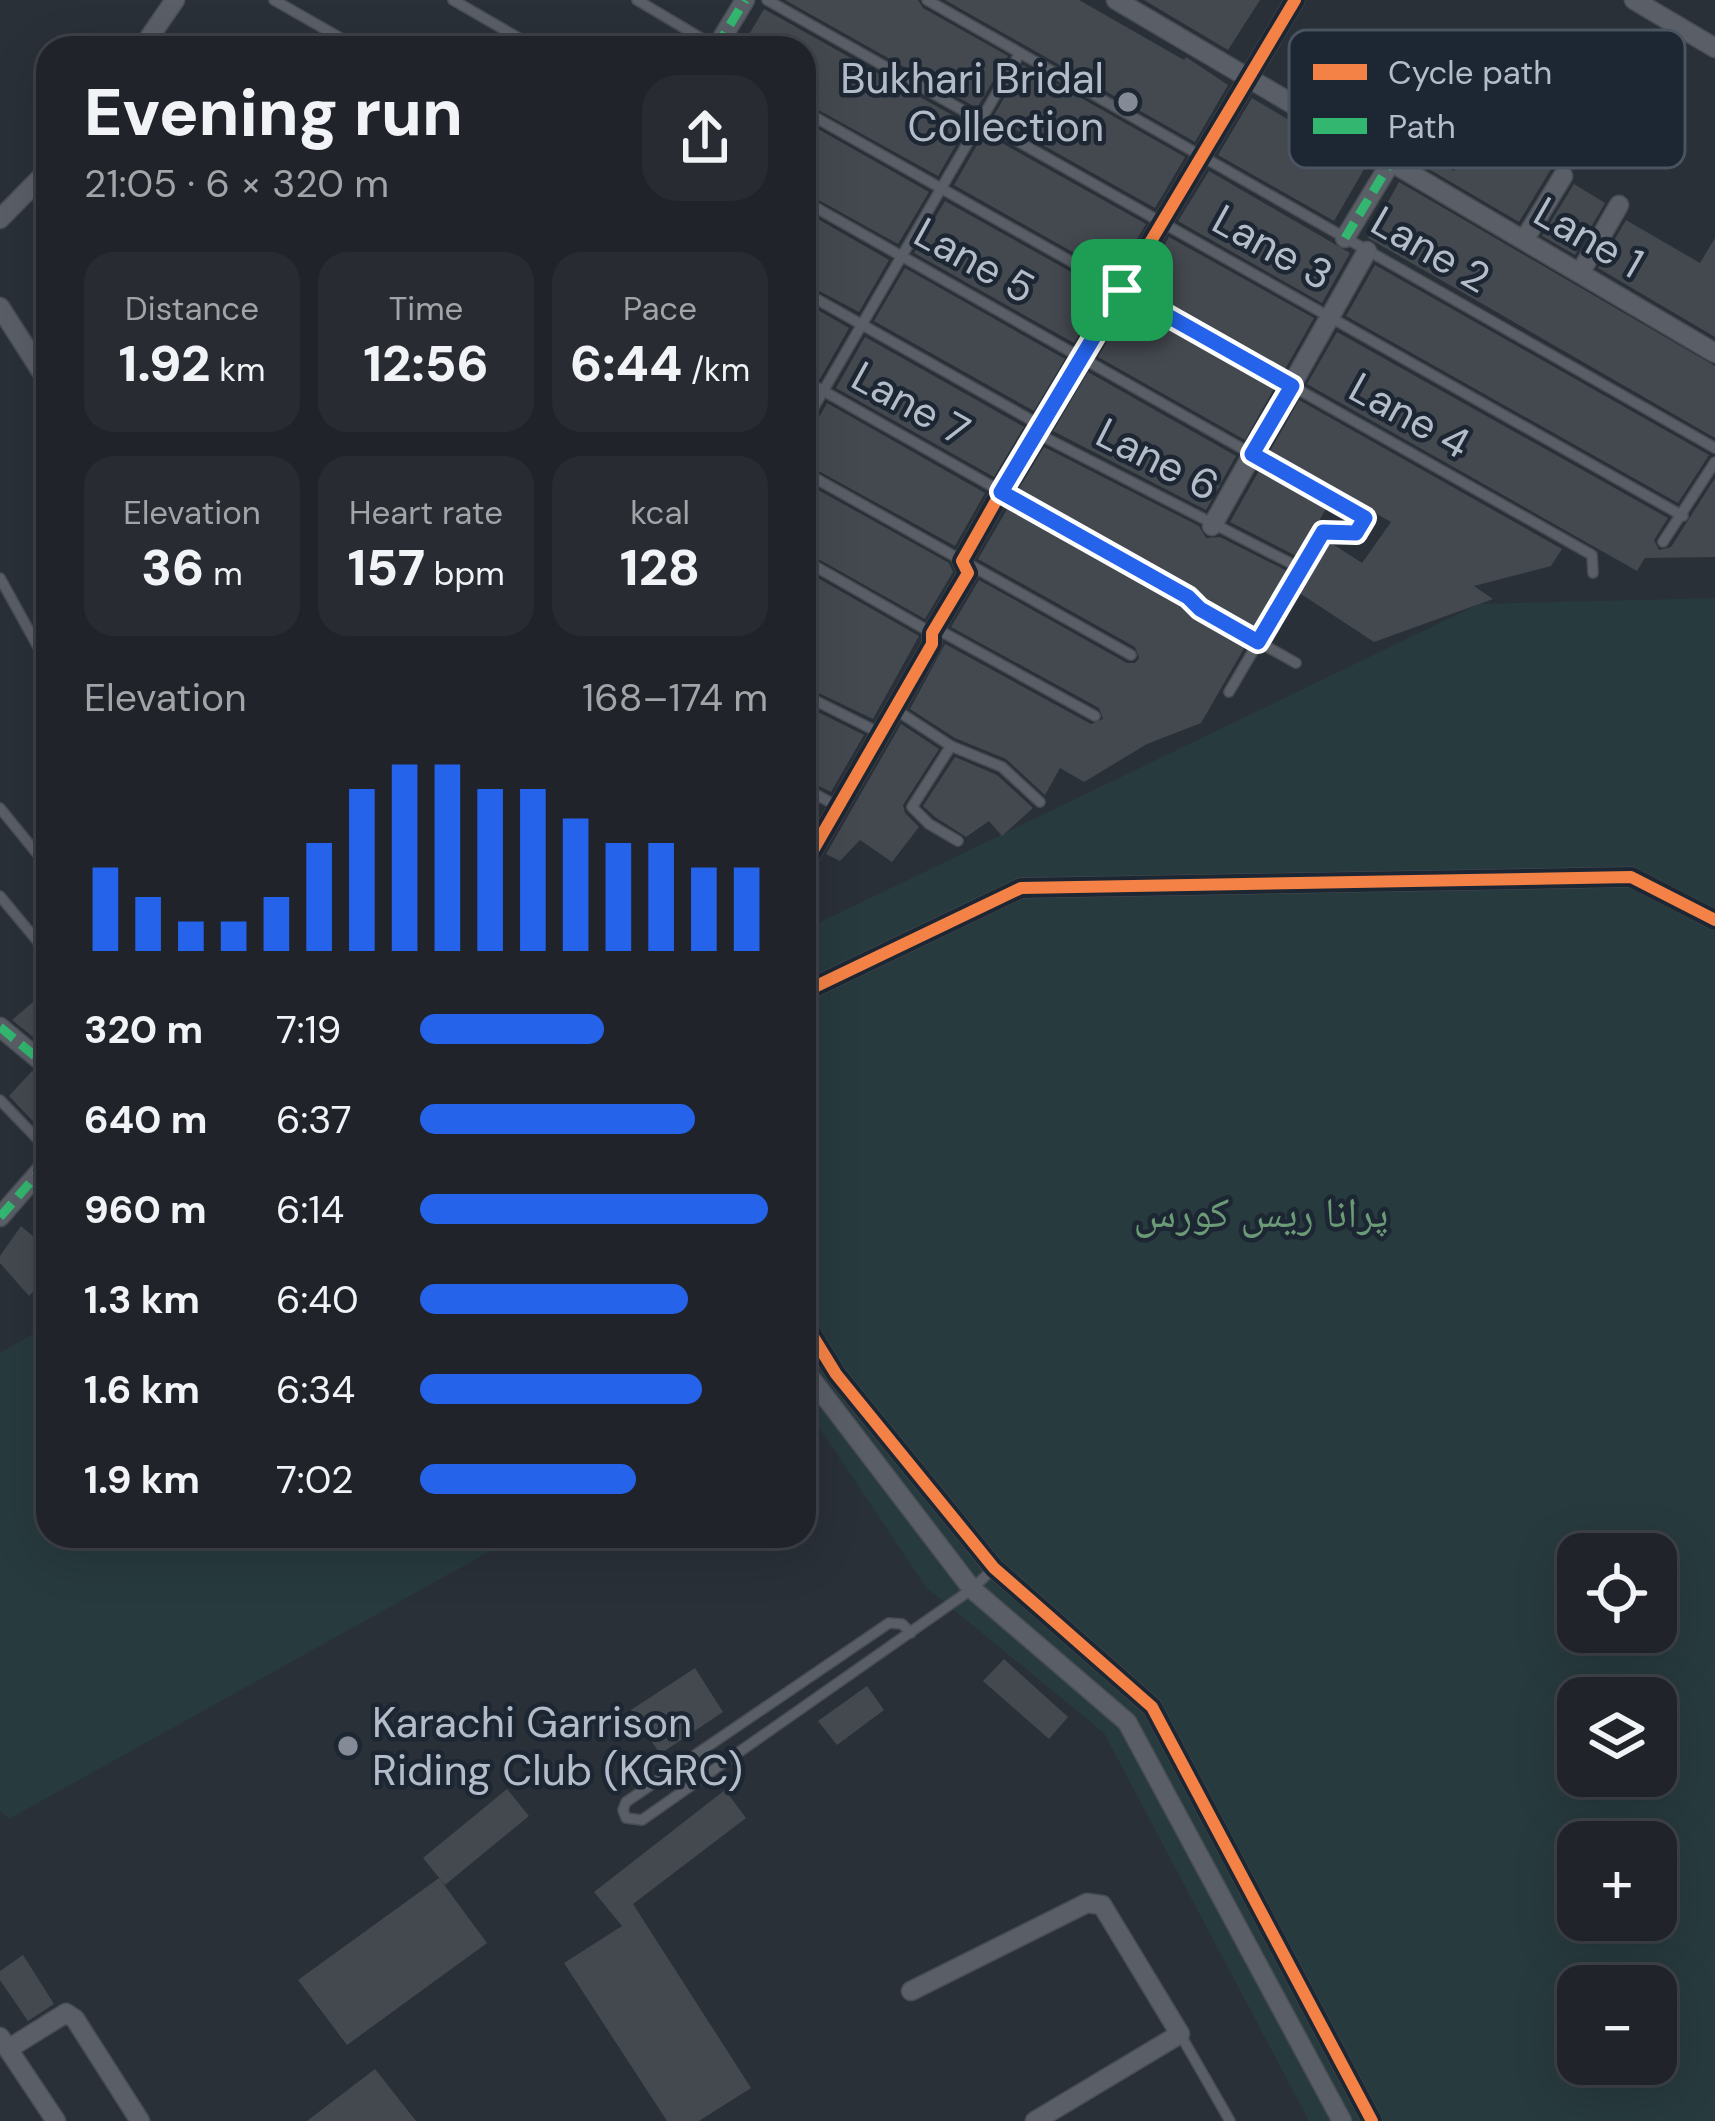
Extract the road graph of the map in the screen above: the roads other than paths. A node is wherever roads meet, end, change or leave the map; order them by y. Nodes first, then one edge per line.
1 (175, 0) edge
2 (274, 0) edge
3 (453, 0) edge
4 (637, 0) edge
5 (745, 0) edge
6 (767, 0) edge
7 (927, 0) edge
8 (1116, 0) edge
9 (1295, 0) edge
10 (1634, 0) edge
11 (1685, 30) edge
12 (1685, 30) edge
13 (151, 36) edge
14 (337, 36) edge
15 (515, 36) edge
16 (698, 36) edge
17 (723, 36) edge
18 (1715, 48) edge
19 (1020, 53) junction
20 (1248, 78) junction
21 (1289, 102) edge
22 (816, 118) edge
23 (981, 120) junction
24 (1202, 156) junction
25 (1387, 168) edge
26 (1401, 168) edge
27 (1563, 176) dead end
28 (36, 182) edge
29 (942, 189) junction
30 (1619, 205) dead end
31 (816, 208) edge
32 (0, 219) edge
33 (1162, 222) junction
34 (1345, 238) junction
35 (1524, 240) junction
36 (1367, 250) junction
37 (903, 257) junction
38 (1580, 273) junction
39 (1122, 290) junction
40 (816, 299) edge
41 (0, 307) edge
42 (1330, 317) junction
43 (863, 326) junction
44 (1715, 352) edge
45 (1081, 358) junction
46 (36, 363) edge
47 (1292, 386) junction
48 (816, 387) edge
49 (823, 391) junction
50 (816, 403) edge
51 (1038, 430) junction
52 (1715, 448) edge
53 (1252, 454) junction
54 (1715, 462) edge
55 (816, 479) edge
56 (1001, 492) junction
57 (1683, 516) junction
58 (1212, 526) junction
59 (1663, 542) dead end
60 (962, 561) junction
61 (816, 567) edge
62 (1302, 569) junction
63 (1593, 573) dead end
64 (0, 578) edge
65 (932, 633) junction
66 (1258, 642) junction
67 (36, 643) edge
68 (1130, 655) dead end
69 (1295, 663) dead end
70 (1228, 692) dead end
71 (816, 701) edge
72 (896, 710) junction
73 (1095, 716) dead end
74 (882, 734) junction
75 (951, 746) junction
76 (816, 795) edge
77 (1040, 802) dead end
78 (839, 807) junction
79 (0, 808) edge
80 (958, 841) dead end
81 (816, 846) edge
82 (36, 852) edge
83 (0, 896) edge
84 (1715, 920) edge
85 (36, 940) edge
86 (816, 986) edge
87 (0, 1027) edge
88 (36, 1057) edge
89 (0, 1100) edge
90 (36, 1138) edge
91 (36, 1176) edge
92 (0, 1217) edge
93 (816, 1342) edge
94 (816, 1385) edge
95 (994, 1568) junction
96 (972, 1589) junction
97 (911, 1633) junction
98 (910, 1991) dead end
99 (1180, 2034) junction
100 (4, 2043) edge
101 (56, 2121) edge
102 (140, 2121) edge
103 (1036, 2121) edge
104 (1230, 2121) edge
105 (1342, 2121) edge
106 (1372, 2121) edge

1 - 13 street
2 - 14 lane
3 - 15 lane
4 - 16 lane
5 - 17 street
6 - 23 lane, Lane 3
7 - 19 lane, Lane 2
8 - 20 street, Lane 1
9 - 20 street
10 - 11 street
12 - 18 street
19 - 23 lane
19 - 24 lane, Lane 2
20 - 21 street, Lane 1
20 - 24 street
22 - 29 lane, Lane 4
23 - 29 lane
23 - 33 lane, Lane 3
24 - 33 street
24 - 34 lane, Lane 2
25 - 34 street
26 - 35 street, Lane 1
27 - 35 street
28 - 32 street
29 - 37 lane
29 - 39 lane, Lane 4
30 - 38 street
31 - 37 lane, Lane 5
33 - 39 street
33 - 42 lane, Lane 3
34 - 36 lane, Lane 2
35 - 38 street, Lane 1
36 - 42 street
36 - 52 lane, Lane 2
37 - 43 lane
37 - 45 lane, Lane 5
38 - 44 street, Lane 1
39 - 45 street
39 - 47 lane, Lane 4
40 - 43 lane, Lane 6
41 - 46 street
42 - 47 street
42 - 57 lane, Lane 3
43 - 49 lane
43 - 51 lane, Lane 6
45 - 51 street
45 - 53 lane, Lane 5
47 - 53 street
47 - 63 lane, Lane 4
48 - 49 lane, Lane 7
49 - 50 lane
49 - 56 lane, Lane 7
51 - 56 street
51 - 58 lane, Lane 6
53 - 58 street
53 - 62 lane, Lane 5
54 - 57 lane
55 - 60 lane
56 - 60 street
56 - 66 lane, Lane 7
57 - 59 lane
58 - 62 lane, Lane 6
60 - 65 street
60 - 68 lane
61 - 65 lane
62 - 66 lane
64 - 67 lane
65 - 72 street
65 - 73 lane
66 - 69 lane, Lane 7
66 - 70 lane
71 - 74 lane
72 - 74 street
72 - 75 lane
74 - 78 street
75 - 77 lane
75 - 80 lane
76 - 78 lane
78 - 81 street
79 - 82 lane
83 - 85 lane
84 - 86 street
87 - 88 street
89 - 90 lane
91 - 92 street
93 - 95 street
94 - 96 street
95 - 96 lane
95 - 106 street
96 - 97 lane
96 - 105 street
97 - 97 lane
98 - 99 street
99 - 103 street
99 - 104 lane
100 - 101 street
100 - 102 street

